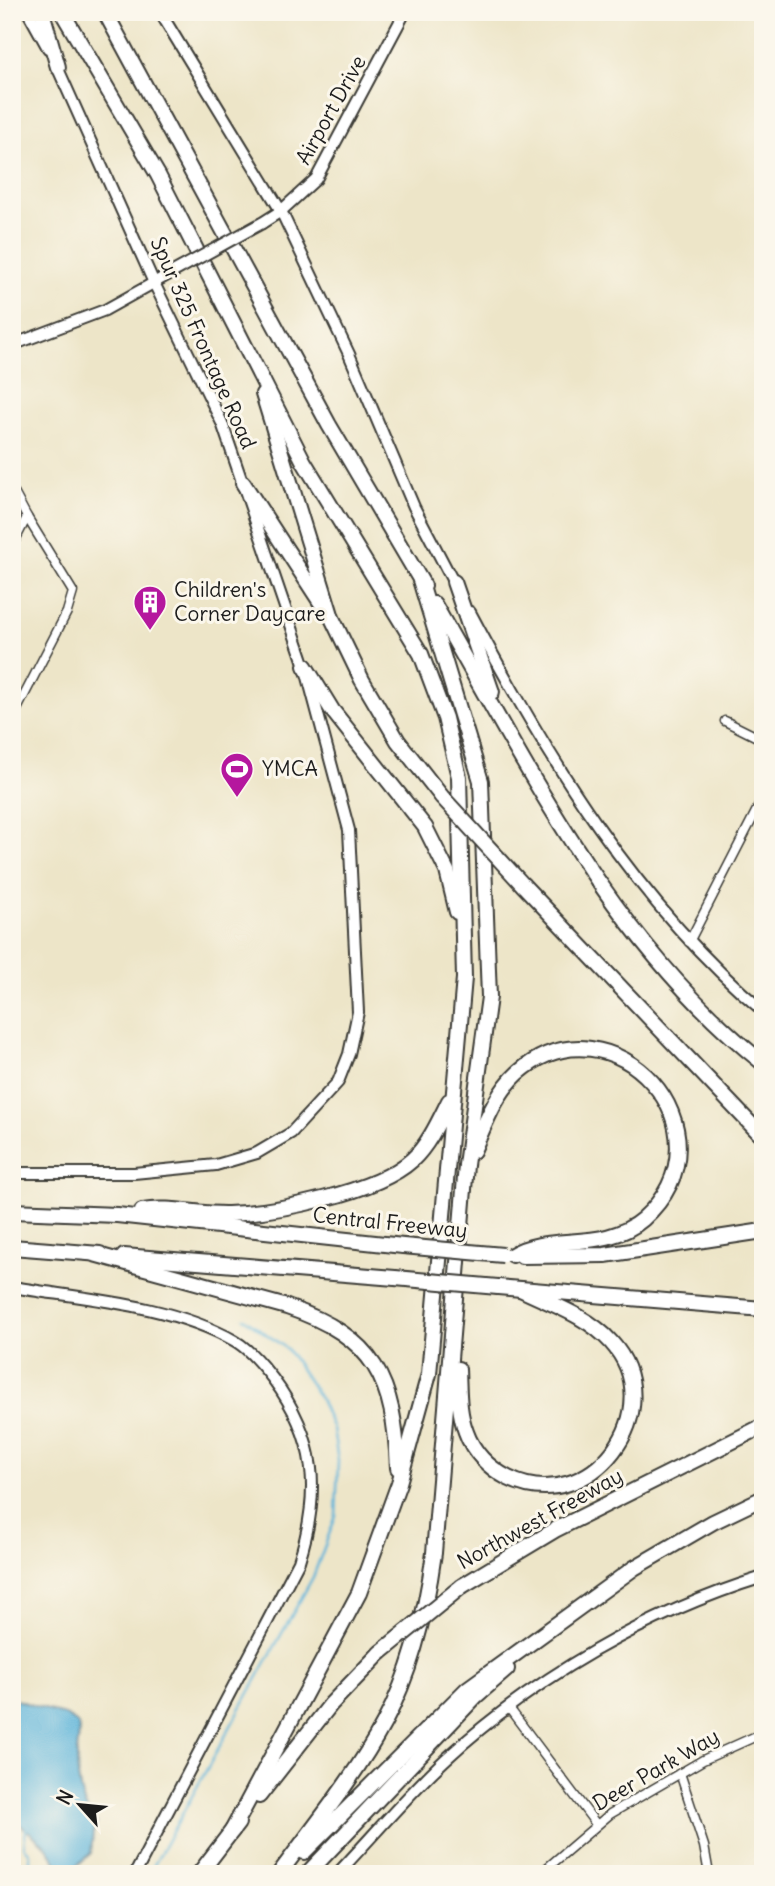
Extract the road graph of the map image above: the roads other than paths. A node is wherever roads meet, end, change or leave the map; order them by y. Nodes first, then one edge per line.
1 (28, 12) edge
2 (42, 12) edge
3 (62, 12) edge
4 (160, 12) edge
5 (405, 12) edge
6 (107, 16) edge
7 (58, 67) junction
8 (281, 211) junction
9 (154, 283) junction
10 (12, 345) edge
11 (251, 356) junction
12 (243, 483) junction
13 (12, 489) edge
14 (27, 517) junction
15 (12, 546) edge
16 (420, 580) junction
17 (454, 583) junction
18 (332, 618) junction
19 (304, 667) junction
20 (12, 719) edge
21 (725, 720) dead end
22 (504, 726) junction
23 (763, 740) edge
24 (763, 798) edge
25 (464, 941) junction
26 (689, 942) junction
27 (763, 1011) edge
28 (763, 1063) edge
29 (453, 1093) junction
30 (763, 1137) edge
31 (466, 1165) junction
32 (12, 1173) edge
33 (12, 1211) edge
34 (117, 1215) junction
35 (763, 1231) edge
36 (12, 1247) edge
37 (94, 1254) junction
38 (507, 1255) junction
39 (12, 1287) edge
40 (520, 1289) junction
41 (763, 1309) edge
42 (454, 1330) junction
43 (763, 1426) edge
44 (399, 1483) junction
45 (763, 1498) edge
46 (763, 1577) edge
47 (577, 1606) junction
48 (509, 1708) junction
49 (763, 1733) edge
50 (680, 1773) junction
51 (596, 1824) junction
52 (232, 1831) junction
53 (135, 1874) edge
54 (199, 1874) edge
55 (282, 1874) edge
56 (307, 1874) edge
57 (337, 1874) edge
58 (541, 1874) edge
59 (709, 1874) edge

1 - 7 main road, Spur 325 Frontage Road
2 - 7 highway
3 - 11 highway
4 - 8 main road
5 - 8 main road, Airport Drive
6 - 16 highway
7 - 9 main road, Spur 325 Frontage Road
8 - 9 main road, Airport Drive, bridge
8 - 17 main road
9 - 10 main road, Airport Drive
9 - 12 main road, Spur 325 Frontage Road
11 - 18 highway
11 - 25 highway
12 - 18 highway
12 - 19 main road, Spur 325 Frontage Road
13 - 14 street
14 - 15 street
14 - 20 street
16 - 22 highway
16 - 31 highway
17 - 22 highway
17 - 26 main road
18 - 30 highway, bridge
19 - 25 highway
19 - 32 main road, Spur 325 Frontage Road
21 - 23 street
22 - 28 highway
24 - 26 street
25 - 29 highway
26 - 27 main road
29 - 34 highway
29 - 44 highway
31 - 38 highway
31 - 42 highway
33 - 34 highway, Central Freeway
34 - 38 highway, Central Freeway, bridge
35 - 38 highway, Central Freeway
36 - 37 highway
37 - 40 highway, bridge
37 - 44 highway
39 - 53 main road
40 - 41 highway
40 - 42 highway
42 - 55 highway
43 - 52 highway, Northwest Freeway, bridge
44 - 52 highway
45 - 47 highway
46 - 48 main road
47 - 55 highway
47 - 56 highway
48 - 51 street
48 - 57 main road
49 - 50 street, Deer Park Way
50 - 51 street, Deer Park Way
50 - 59 street
51 - 58 street, Deer Park Way
52 - 54 highway, Northwest Freeway

